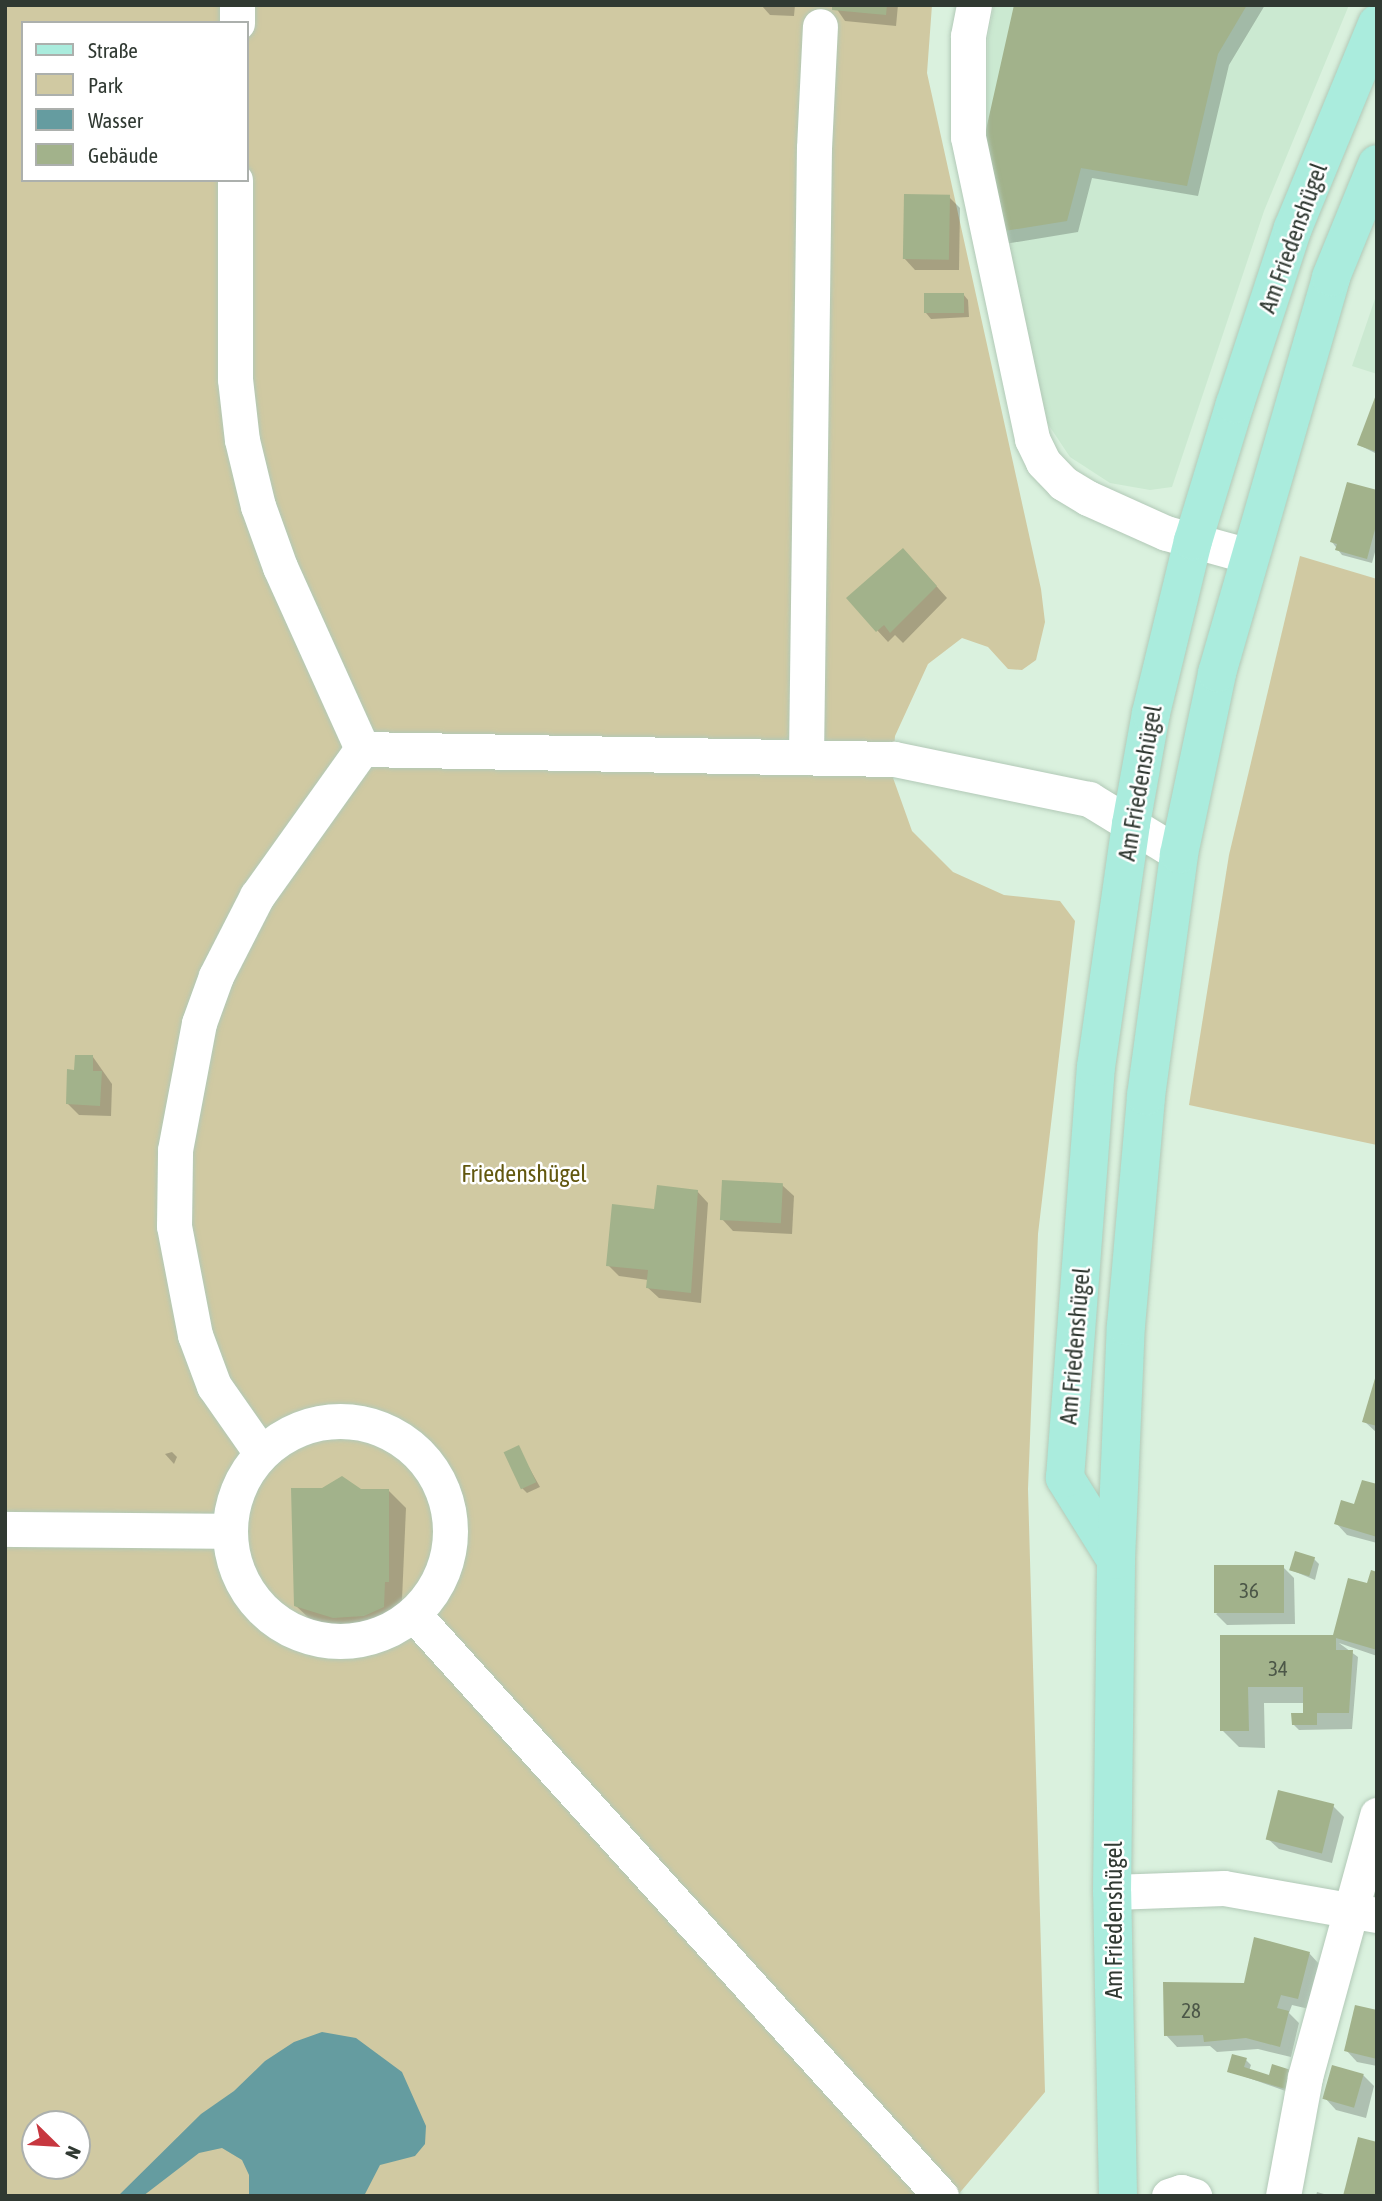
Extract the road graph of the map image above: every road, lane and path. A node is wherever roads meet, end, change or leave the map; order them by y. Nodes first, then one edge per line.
1 (974, 5) edge
2 (1377, 24) edge
3 (820, 26) dead end
4 (1377, 164) edge
5 (235, 182) edge
6 (1193, 541) junction
7 (1249, 556) junction
8 (362, 749) junction
9 (806, 757) junction
10 (1131, 824) junction
11 (1179, 855) junction
12 (261, 1452) junction
13 (5, 1529) edge
14 (229, 1531) junction
15 (1116, 1560) junction
16 (415, 1616) junction
17 (1377, 1815) edge
18 (1112, 1892) junction
19 (1365, 1913) edge
20 (941, 2196) edge
21 (1118, 2196) edge
22 (1169, 2196) edge
23 (1194, 2196) edge
24 (1283, 2196) edge

1 - 6 street
2 - 6 main road, Am Friedenshügel
3 - 9 street
4 - 7 main road, Am Friedenshügel
5 - 8 street
6 - 7 street
6 - 10 main road, Am Friedenshügel
7 - 11 main road, Am Friedenshügel
8 - 9 street
8 - 12 street
9 - 10 street
10 - 11 street
10 - 15 main road, Am Friedenshügel
11 - 15 main road, Am Friedenshügel
12 - 14 street
12 - 16 street
13 - 14 street
14 - 16 street
15 - 18 main road, Am Friedenshügel
16 - 20 street
17 - 19 street
18 - 19 street
18 - 21 main road, Am Friedenshügel
19 - 24 street
22 - 23 street

